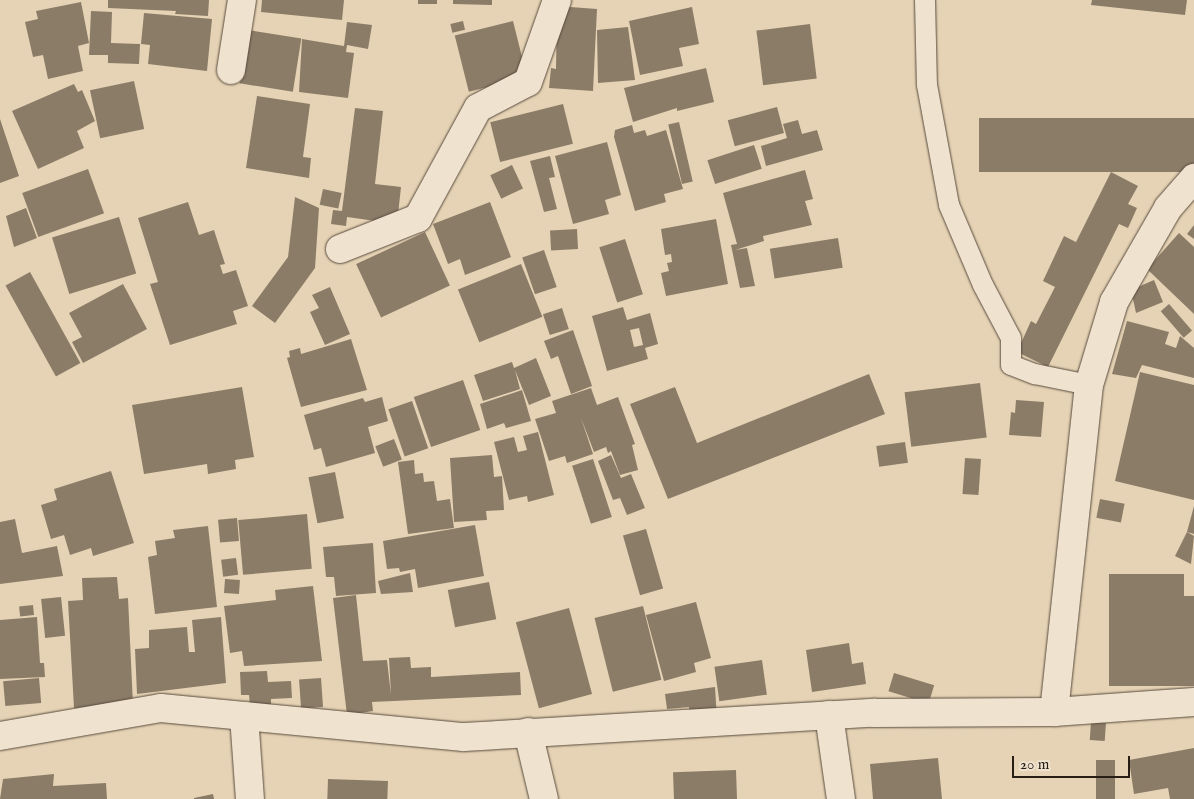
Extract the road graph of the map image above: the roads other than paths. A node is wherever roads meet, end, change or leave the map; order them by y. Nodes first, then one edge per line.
1 (242, 0) edge
2 (557, 0) edge
3 (925, 0) edge
4 (232, 70) dead end
5 (1194, 178) edge
6 (340, 249) dead end
7 (1089, 385) junction
8 (1194, 702) edge
9 (1054, 712) junction
10 (829, 715) junction
11 (244, 716) junction
12 (528, 732) junction
13 (0, 736) edge
14 (250, 799) edge
15 (544, 799) edge
16 (841, 799) edge

1 - 4 street
2 - 6 street
3 - 7 lane
5 - 7 street
7 - 9 street
8 - 9 street
9 - 10 street
10 - 12 street
10 - 16 street
11 - 12 street
11 - 13 street
11 - 14 street
12 - 15 street

